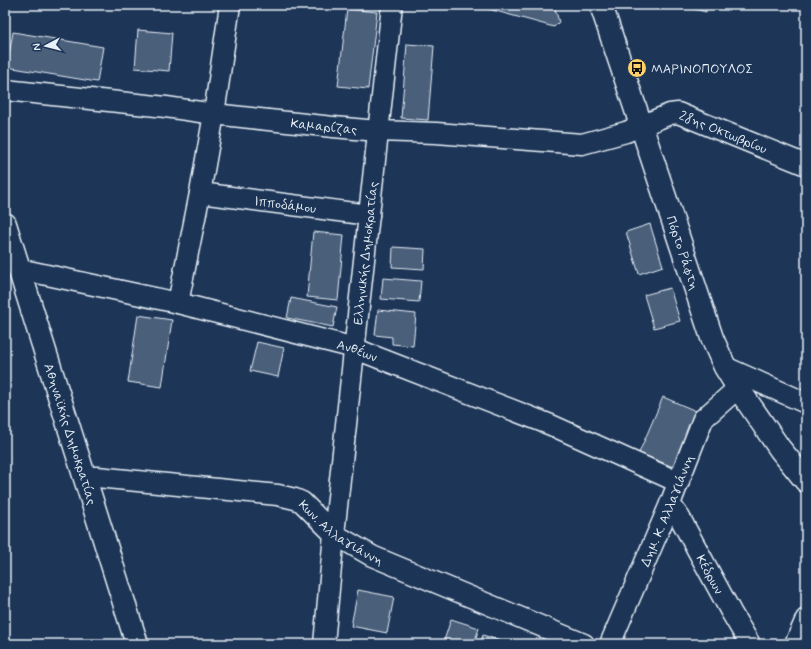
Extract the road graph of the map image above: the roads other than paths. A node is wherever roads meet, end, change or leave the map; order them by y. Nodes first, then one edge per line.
1 (230, 5) edge
2 (392, 5) edge
3 (601, 5) edge
4 (5, 90) edge
5 (214, 114) junction
6 (641, 126) junction
7 (378, 131) junction
8 (806, 165) edge
9 (200, 193) junction
10 (369, 214) junction
11 (5, 224) edge
12 (19, 269) junction
13 (178, 303) junction
14 (355, 348) junction
15 (725, 367) junction
16 (738, 388) junction
17 (806, 403) edge
18 (805, 477) edge
19 (85, 478) junction
20 (678, 482) junction
21 (670, 504) junction
22 (334, 534) junction
23 (806, 619) edge
24 (137, 644) edge
25 (324, 644) edge
26 (584, 644) edge
27 (610, 644) edge
28 (750, 644) edge
29 (795, 644) edge

1 - 5 street
2 - 7 street, Ελληνικής Δημοκρατίας
3 - 6 main road, Πόρτο Ράφτη
4 - 5 street, Καμαρίζας
5 - 7 street, Καμαρίζας
5 - 9 street
6 - 7 street, Καμαρίζας
6 - 8 street, 28ης Οκτωβρίου
6 - 15 main road, Πόρτο Ράφτη
7 - 10 street, Ελληνικής Δημοκρατίας
9 - 10 street, Ιπποδάμου
9 - 13 street
10 - 14 street, Ελληνικής Δημοκρατίας
11 - 12 main road, Αθηναϊκής Δημοκρατίας
12 - 13 street, Ανθέων
12 - 19 main road, Αθηναϊκής Δημοκρατίας
13 - 14 street, Ανθέων
14 - 20 street, Ανθέων
14 - 22 street, Ελληνικής Δημοκρατίας
15 - 16 main road, Πόρτο Ράφτη
15 - 17 street
16 - 18 main road, Πόρτο Ράφτη
16 - 20 street, Δημ. Κ. Αλλαγιάννη
19 - 22 street, Κων. Αλλαγιάννη
19 - 24 main road, Αθηναϊκής Δημοκρατίας
20 - 21 street, Δημ. Κ. Αλλαγιάννη
21 - 27 street, Δημ. Κ. Αλλαγιάννη
21 - 28 street, Κέδρων
22 - 25 street, Ελληνικής Δημοκρατίας
22 - 26 street, Κων. Αλλαγιάννη
23 - 29 street

